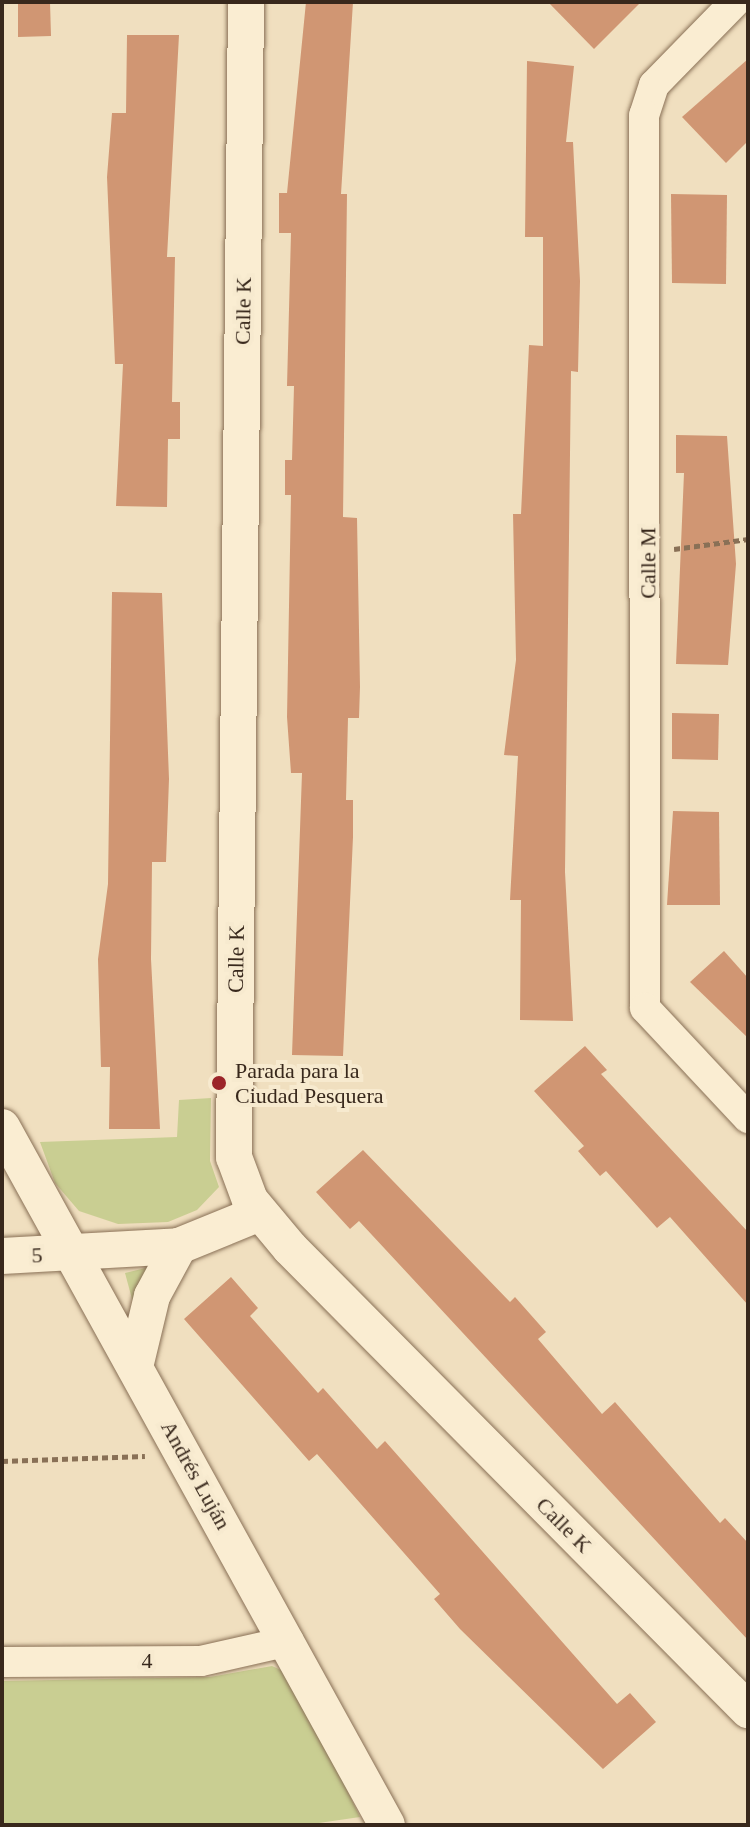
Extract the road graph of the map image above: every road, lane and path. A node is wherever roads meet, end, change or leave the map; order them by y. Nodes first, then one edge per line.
1 (246, 2) edge
2 (735, 2) edge
3 (748, 539) edge
4 (649, 552) junction
5 (748, 1118) edge
6 (2, 1127) edge
7 (260, 1213) junction
8 (179, 1246) junction
9 (72, 1254) junction
10 (2, 1256) edge
11 (135, 1367) junction
12 (185, 1455) junction
13 (2, 1461) edge
14 (289, 1641) junction
15 (2, 1662) edge
16 (748, 1710) edge
17 (387, 1825) edge

1 - 7 street, Calle K
2 - 4 street, Calle M
3 - 4 path
4 - 5 street, Calle M
6 - 9 street, Andrés Luján
7 - 8 street, 5
7 - 16 street, Calle K
8 - 9 street, 5
8 - 11 street
9 - 10 street, 5
9 - 11 street, Andrés Luján
11 - 12 street, Andrés Luján
12 - 13 path
12 - 14 street, Andrés Luján
14 - 15 street, 4
14 - 17 street, Andrés Luján

